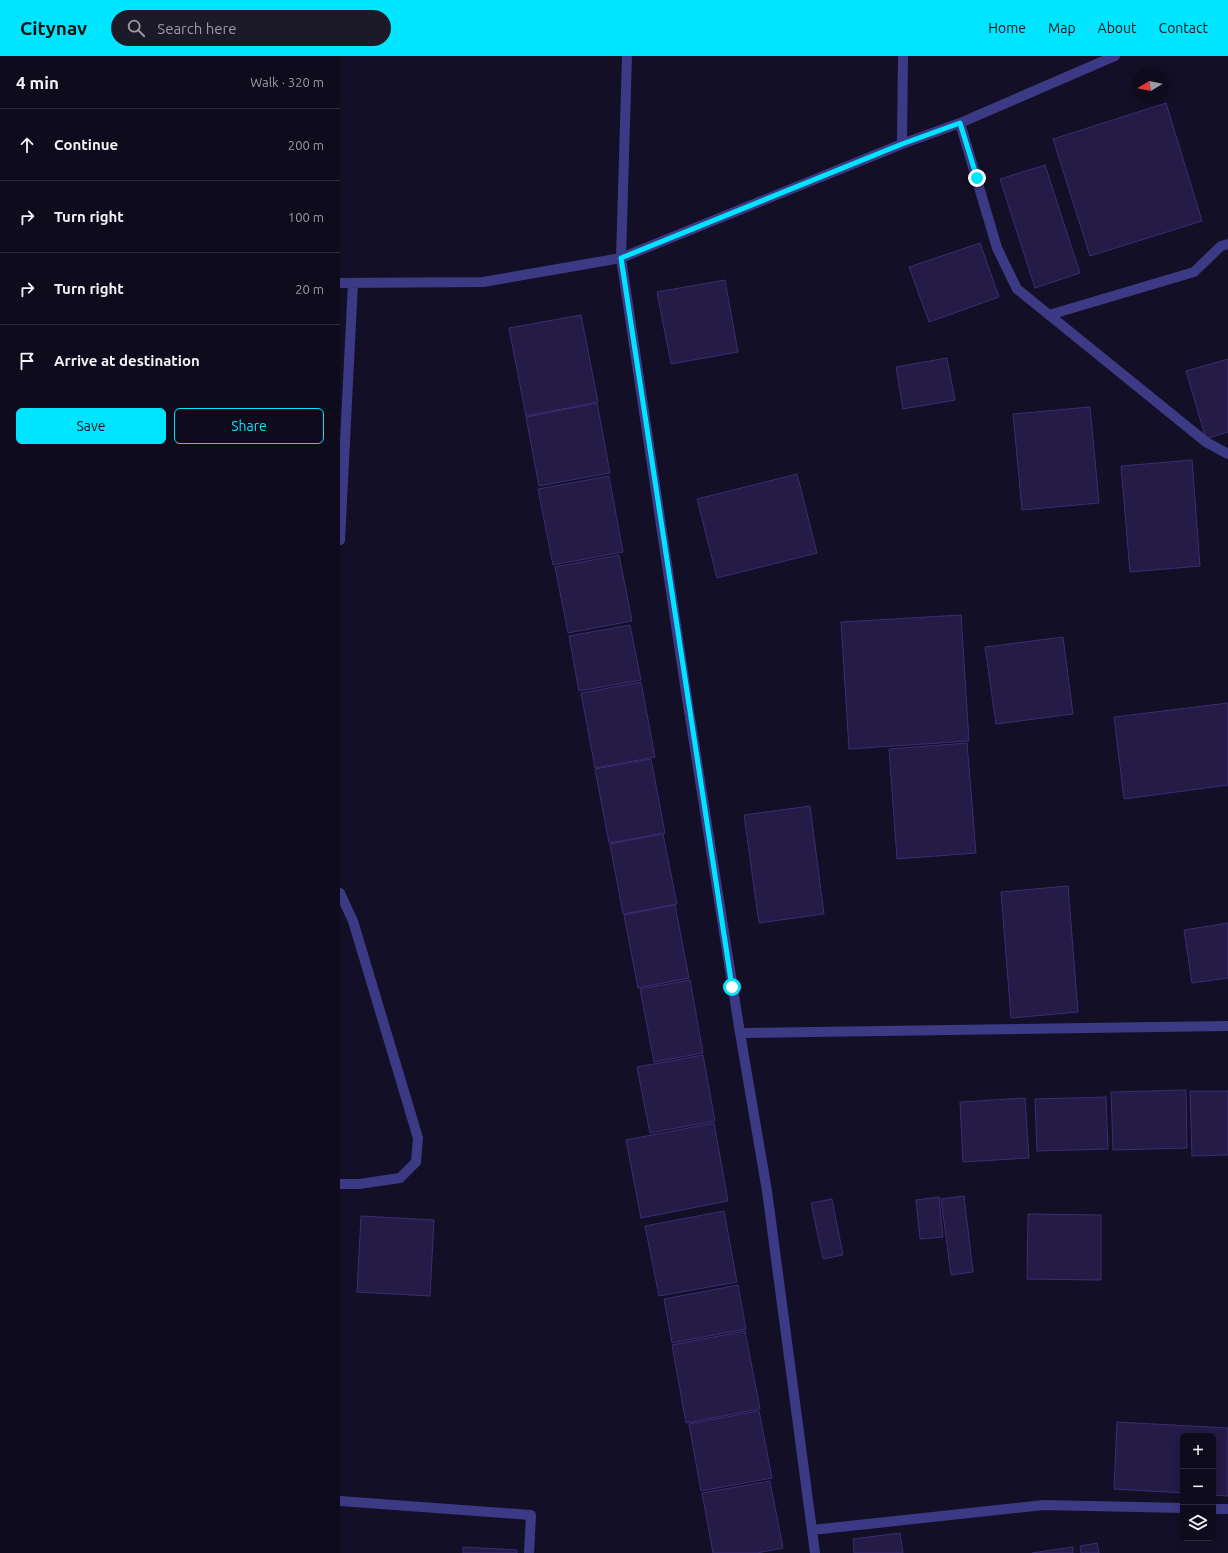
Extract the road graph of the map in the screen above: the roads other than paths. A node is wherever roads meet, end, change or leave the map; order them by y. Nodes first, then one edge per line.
1 (627, 56) edge
2 (903, 56) edge
3 (1115, 56) edge
4 (960, 123) junction
5 (902, 144) junction
6 (1228, 244) edge
7 (621, 258) junction
8 (340, 283) edge
9 (353, 283) junction
10 (1049, 315) junction
11 (1228, 454) edge
12 (340, 540) edge
13 (340, 894) edge
14 (1228, 1026) edge
15 (740, 1033) junction
16 (340, 1184) edge
17 (340, 1500) edge
18 (1180, 1508) edge
19 (1216, 1509) edge
20 (1228, 1510) edge
21 (812, 1530) junction
22 (529, 1553) edge
23 (815, 1553) edge

1 - 7 street
2 - 5 street
3 - 4 street
4 - 5 street
4 - 10 street
5 - 7 street
6 - 10 street
7 - 9 street
7 - 15 street
8 - 9 street
9 - 12 street
10 - 11 street
13 - 16 street
14 - 15 street
15 - 21 street
17 - 22 street
18 - 21 street
19 - 20 street
21 - 23 street

